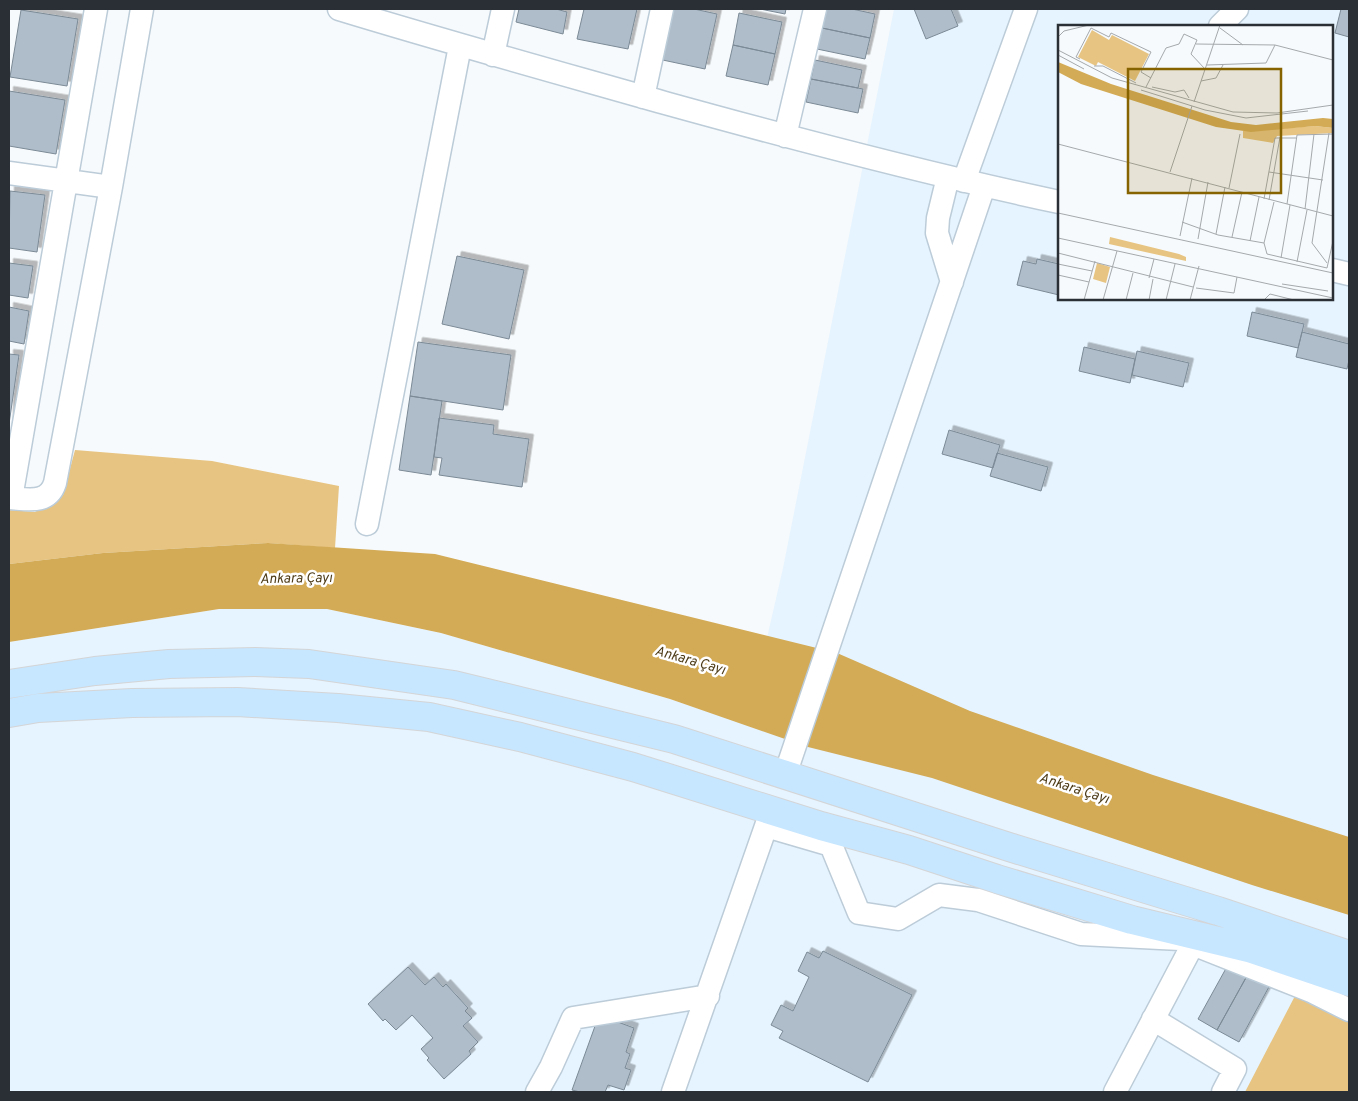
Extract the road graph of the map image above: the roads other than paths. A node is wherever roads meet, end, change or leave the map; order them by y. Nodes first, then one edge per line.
1 (96, 9) edge
2 (142, 9) edge
3 (503, 9) edge
4 (662, 9) edge
5 (815, 9) edge
6 (1026, 9) edge
7 (1237, 9) edge
8 (345, 10) edge
9 (1221, 25) edge
10 (460, 46) junction
11 (493, 55) junction
12 (643, 97) junction
13 (785, 136) junction
14 (9, 173) edge
15 (66, 181) junction
16 (966, 181) junction
17 (111, 187) junction
18 (1058, 202) edge
19 (1333, 270) edge
20 (1349, 274) edge
21 (952, 282) junction
22 (10, 498) edge
23 (367, 524) dead end
24 (9, 684) edge
25 (9, 714) edge
26 (785, 775) junction
27 (769, 818) junction
28 (1193, 944) junction
29 (1349, 955) edge
30 (1349, 982) edge
31 (708, 996) junction
32 (1349, 1010) edge
33 (1153, 1019) junction
34 (537, 1092) edge
35 (674, 1092) edge
36 (1115, 1092) edge
37 (1223, 1092) edge

1 - 15 street
2 - 17 street
3 - 11 street
4 - 12 street
5 - 13 street
6 - 16 street
7 - 9 street
8 - 10 street
10 - 11 street
10 - 23 street
11 - 12 street
12 - 13 street
13 - 16 street
14 - 15 street
15 - 17 street
15 - 22 street
16 - 18 street
16 - 21 street
16 - 21 street
17 - 22 street
19 - 20 street
21 - 26 street
24 - 26 main road
25 - 27 main road
26 - 27 main road
26 - 29 main road
27 - 28 street
27 - 30 main road
27 - 31 street
28 - 32 street
28 - 33 street
31 - 34 street
31 - 35 street
33 - 36 street
33 - 37 street

